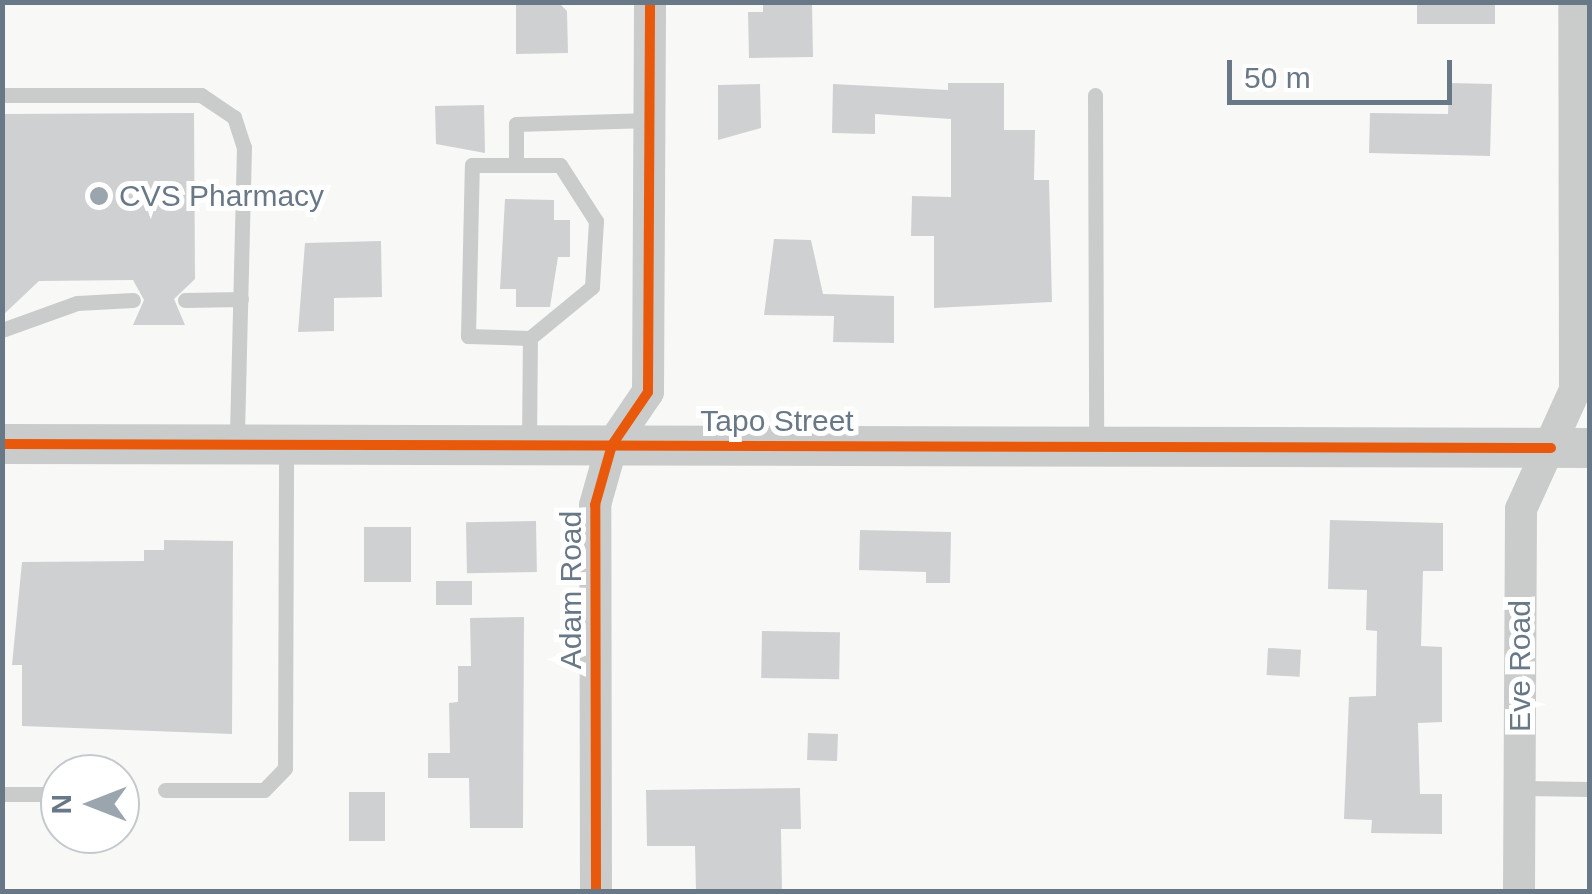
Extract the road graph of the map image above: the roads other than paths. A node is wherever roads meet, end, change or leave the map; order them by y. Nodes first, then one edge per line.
1 (650, 2) edge
2 (1574, 2) edge
3 (1095, 95) dead end
4 (2, 96) edge
5 (650, 120) junction
6 (516, 165) junction
7 (241, 299) junction
8 (133, 300) dead end
9 (185, 300) dead end
10 (2, 330) edge
11 (530, 338) junction
12 (2, 444) edge
13 (237, 445) junction
14 (286, 445) junction
15 (529, 445) junction
16 (612, 446) junction
17 (1096, 448) junction
18 (1570, 448) edge
19 (1519, 788) junction
20 (1590, 789) edge
21 (164, 790) dead end
22 (2, 794) edge
23 (40, 794) edge
24 (596, 892) edge
25 (1519, 892) edge

1 - 5 street, Adam Road
2 - 18 street, Eve Road
3 - 17 lane
4 - 7 lane
5 - 6 lane
5 - 16 street, Adam Road
6 - 11 lane
6 - 11 lane
7 - 9 lane
7 - 13 lane
8 - 10 lane
11 - 15 lane
12 - 13 street, Tapo Street
13 - 14 street, Tapo Street
14 - 15 street, Tapo Street
14 - 21 lane
15 - 16 street, Tapo Street
16 - 17 street, Tapo Street
16 - 24 street, Adam Road
17 - 18 street, Tapo Street
18 - 19 street, Eve Road
19 - 20 lane
19 - 25 street, Eve Road
22 - 23 lane

